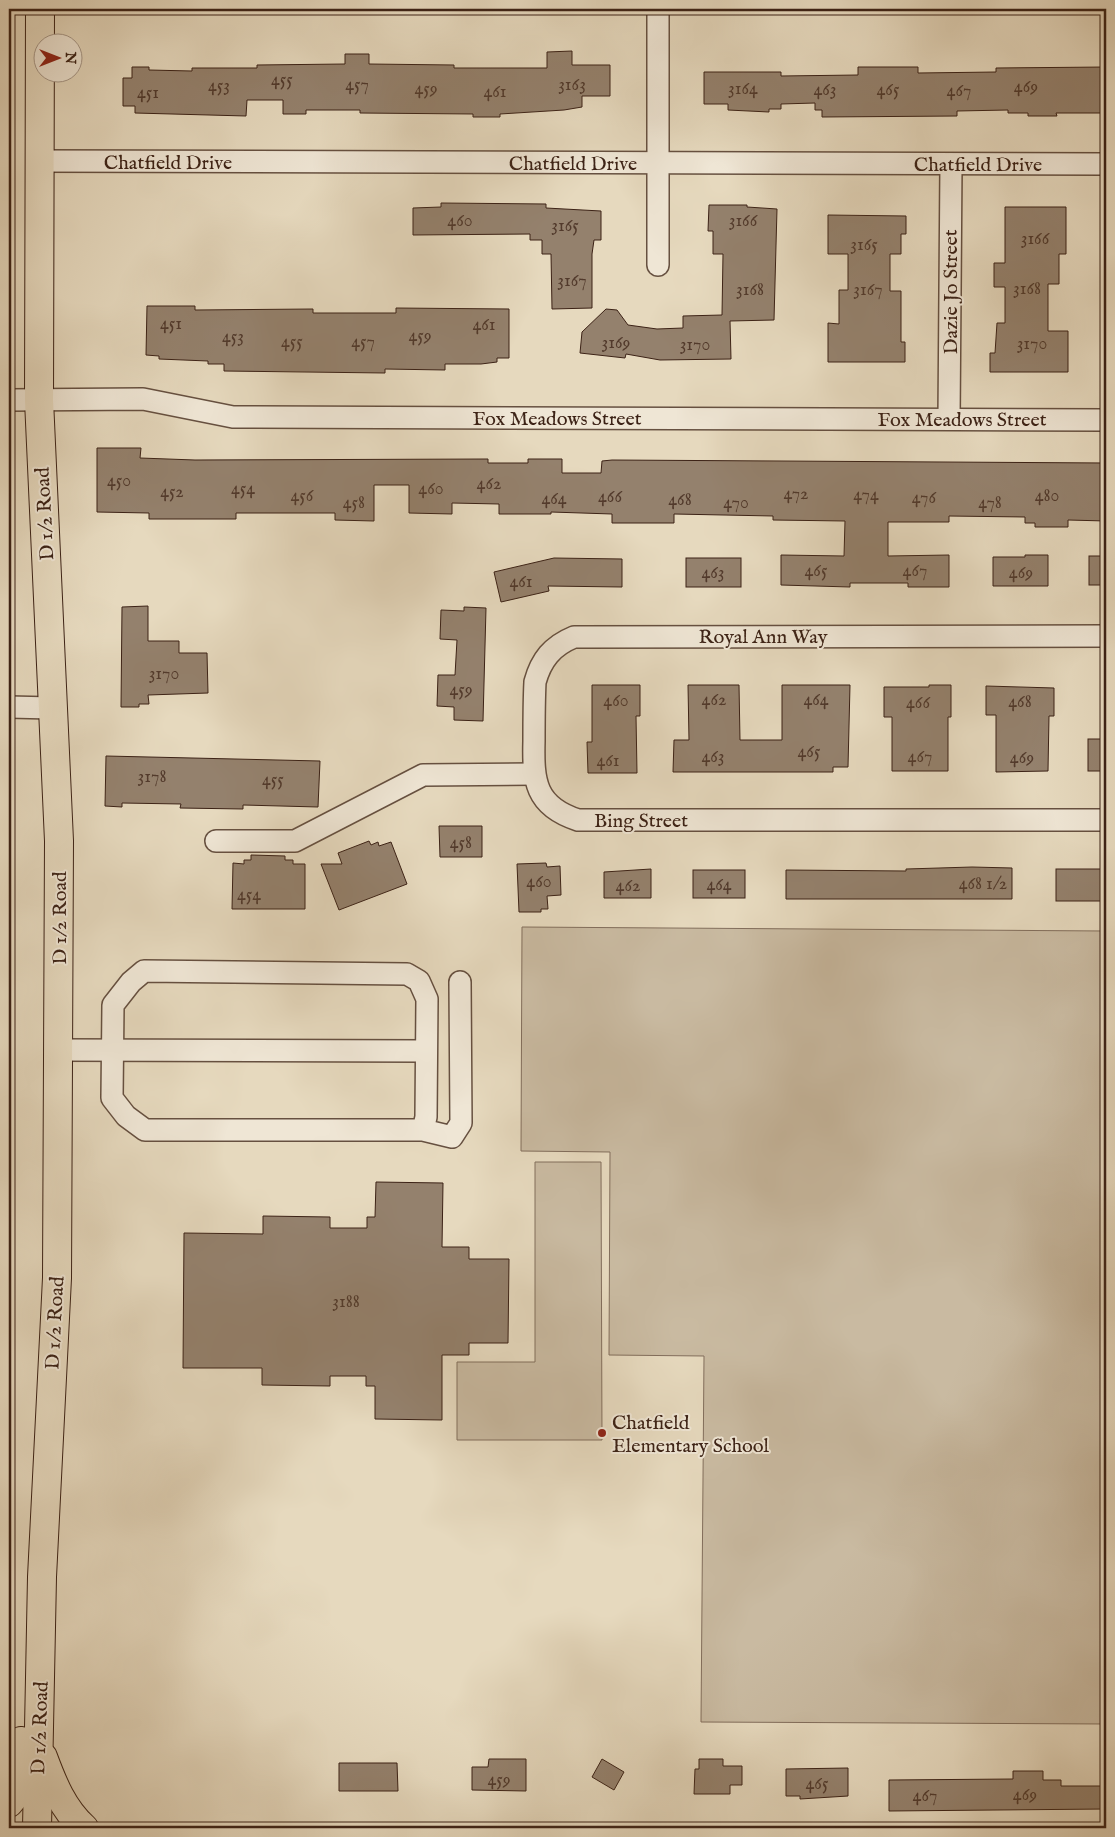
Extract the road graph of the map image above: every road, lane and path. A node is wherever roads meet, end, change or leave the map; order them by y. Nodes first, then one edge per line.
1 (40, 9) edge
2 (658, 9) edge
3 (39, 161) junction
4 (658, 163) junction
5 (951, 164) junction
6 (1106, 164) edge
7 (658, 265) dead end
8 (9, 400) edge
9 (39, 400) junction
10 (949, 419) junction
11 (1106, 420) edge
12 (1106, 636) edge
13 (9, 707) edge
14 (52, 708) junction
15 (534, 774) junction
16 (1106, 820) edge
17 (216, 841) dead end
18 (460, 982) dead end
19 (58, 1050) junction
20 (111, 1050) junction
21 (426, 1051) junction
22 (423, 1130) junction
23 (41, 1672) junction
24 (39, 1747) junction
25 (9, 1803) edge
26 (37, 1828) edge
27 (84, 1828) edge

1 - 3 main road, D 1/2 Road
2 - 4 street
3 - 4 street, Chatfield Drive
3 - 9 main road, D 1/2 Road
4 - 5 street, Chatfield Drive
4 - 7 street
5 - 6 street, Chatfield Drive
5 - 10 street, Dazie Jo Street
8 - 9 street, Fox Meadows Street
9 - 10 street, Fox Meadows Street
9 - 14 main road, D 1/2 Road
10 - 11 street, Fox Meadows Street
12 - 15 street, Royal Ann Way
13 - 14 street
14 - 19 main road, D 1/2 Road
15 - 16 street, Bing Street
15 - 17 street
18 - 22 street
19 - 20 street
19 - 23 main road, D 1/2 Road
20 - 21 street
20 - 21 street
20 - 22 street
21 - 22 street
23 - 24 main road, D 1/2 Road
23 - 25 main road
24 - 26 main road, D 1/2 Road
24 - 27 main road

